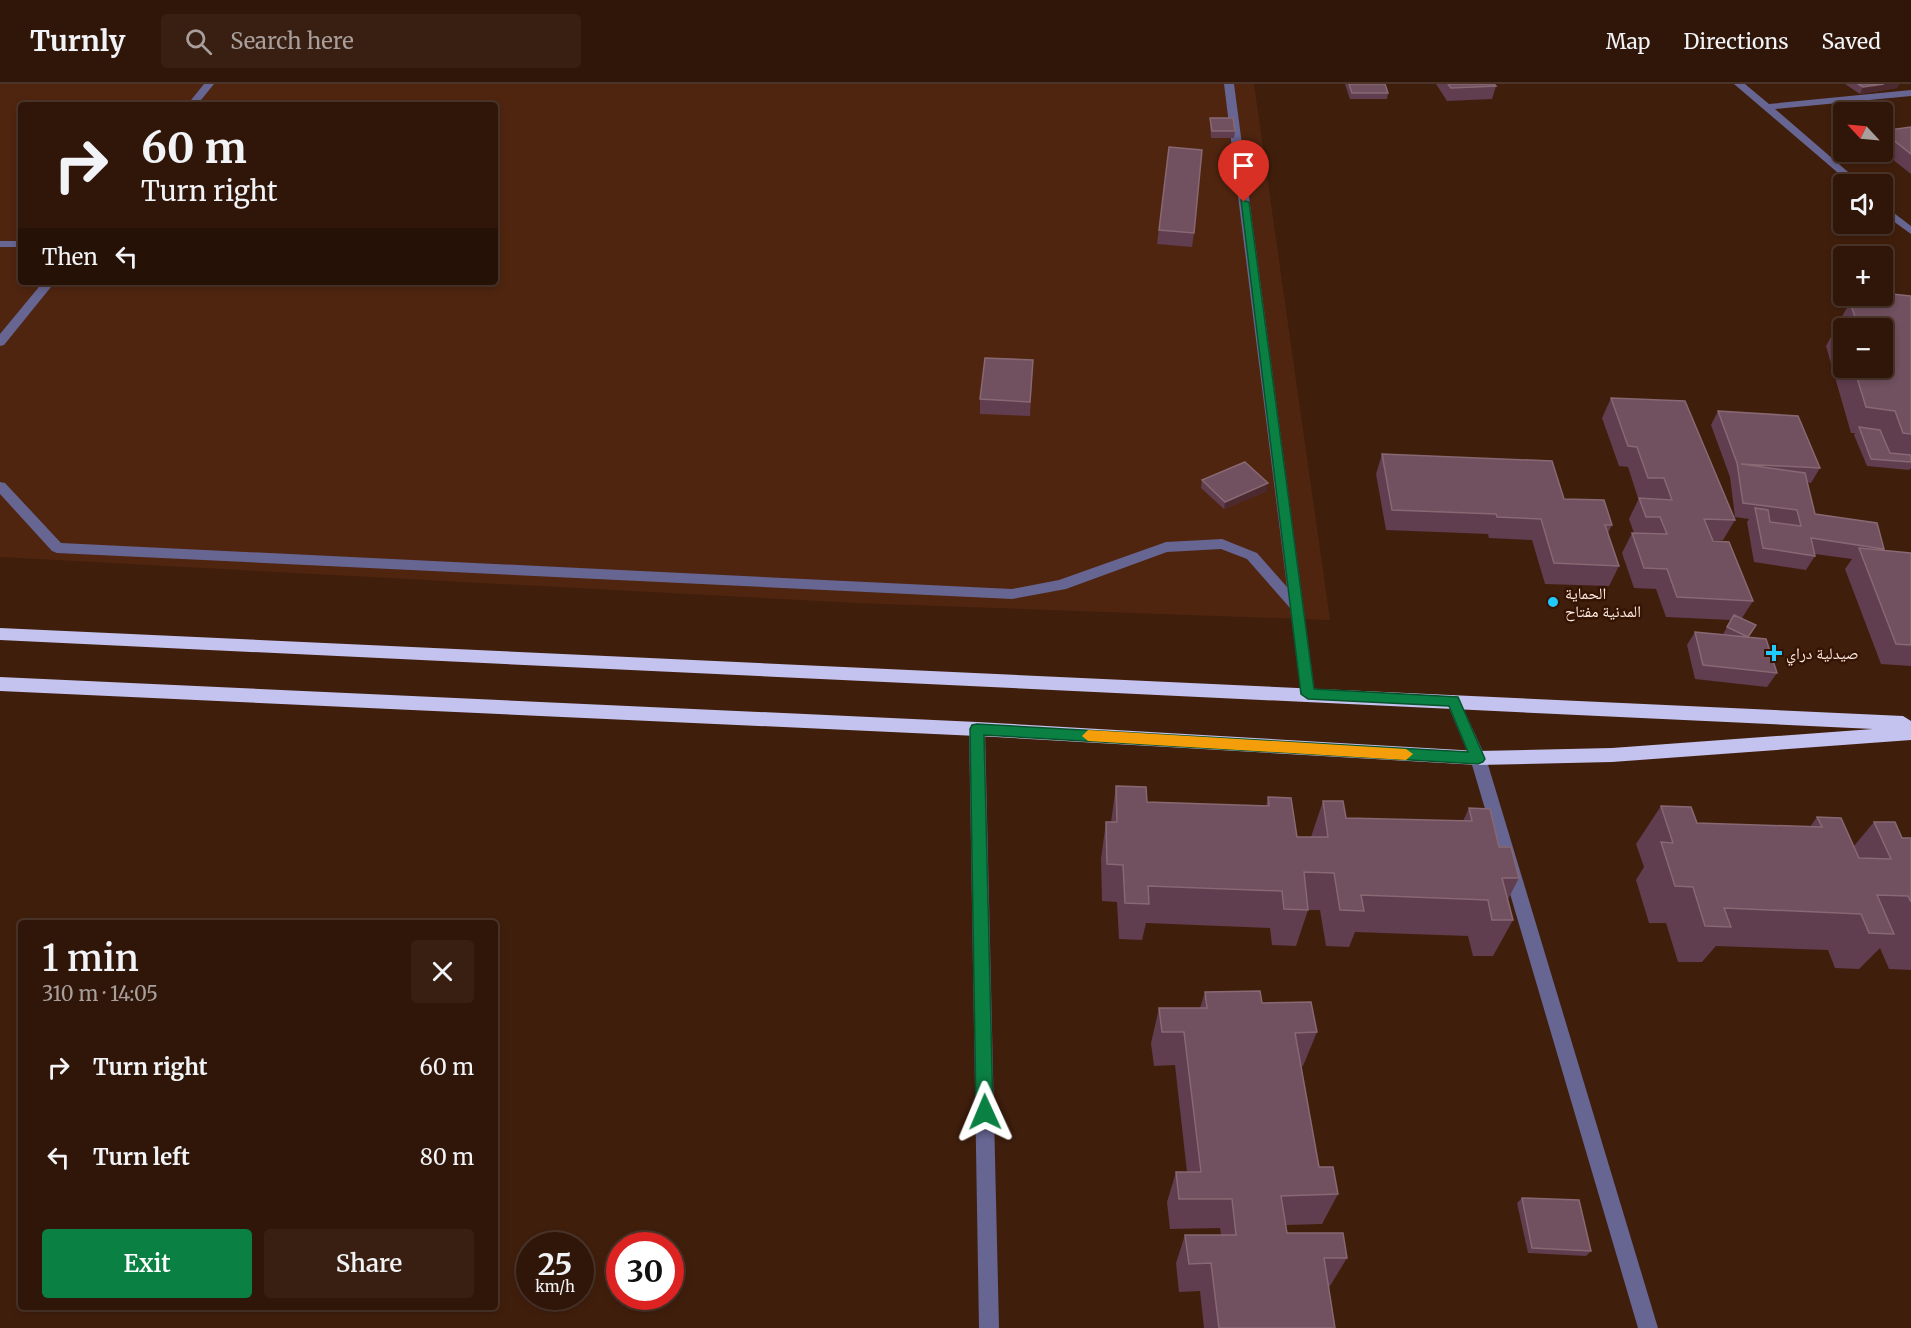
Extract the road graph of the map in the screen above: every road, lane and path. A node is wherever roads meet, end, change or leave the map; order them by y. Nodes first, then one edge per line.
1 (210, 84) edge
2 (1229, 84) edge
3 (1739, 84) edge
4 (1911, 93) edge
5 (195, 102) edge
6 (1767, 107) junction
7 (1845, 174) edge
8 (1893, 216) edge
9 (1911, 231) edge
10 (0, 244) edge
11 (18, 244) edge
12 (47, 285) edge
13 (0, 342) edge
14 (0, 486) edge
15 (1296, 606) junction
16 (0, 634) edge
17 (0, 684) edge
18 (1308, 694) junction
19 (1454, 701) junction
20 (1911, 724) edge
21 (977, 729) junction
22 (1911, 733) edge
23 (1478, 759) junction
24 (989, 1328) edge
25 (1648, 1328) edge

1 - 5 street
2 - 15 street
3 - 6 street
4 - 6 street
6 - 7 street
8 - 9 street
10 - 11 street
12 - 13 street
14 - 15 street
15 - 18 street
16 - 18 highway
17 - 21 highway
18 - 19 highway
19 - 20 highway
19 - 23 street
21 - 23 highway
21 - 24 street
22 - 23 highway
23 - 25 street

